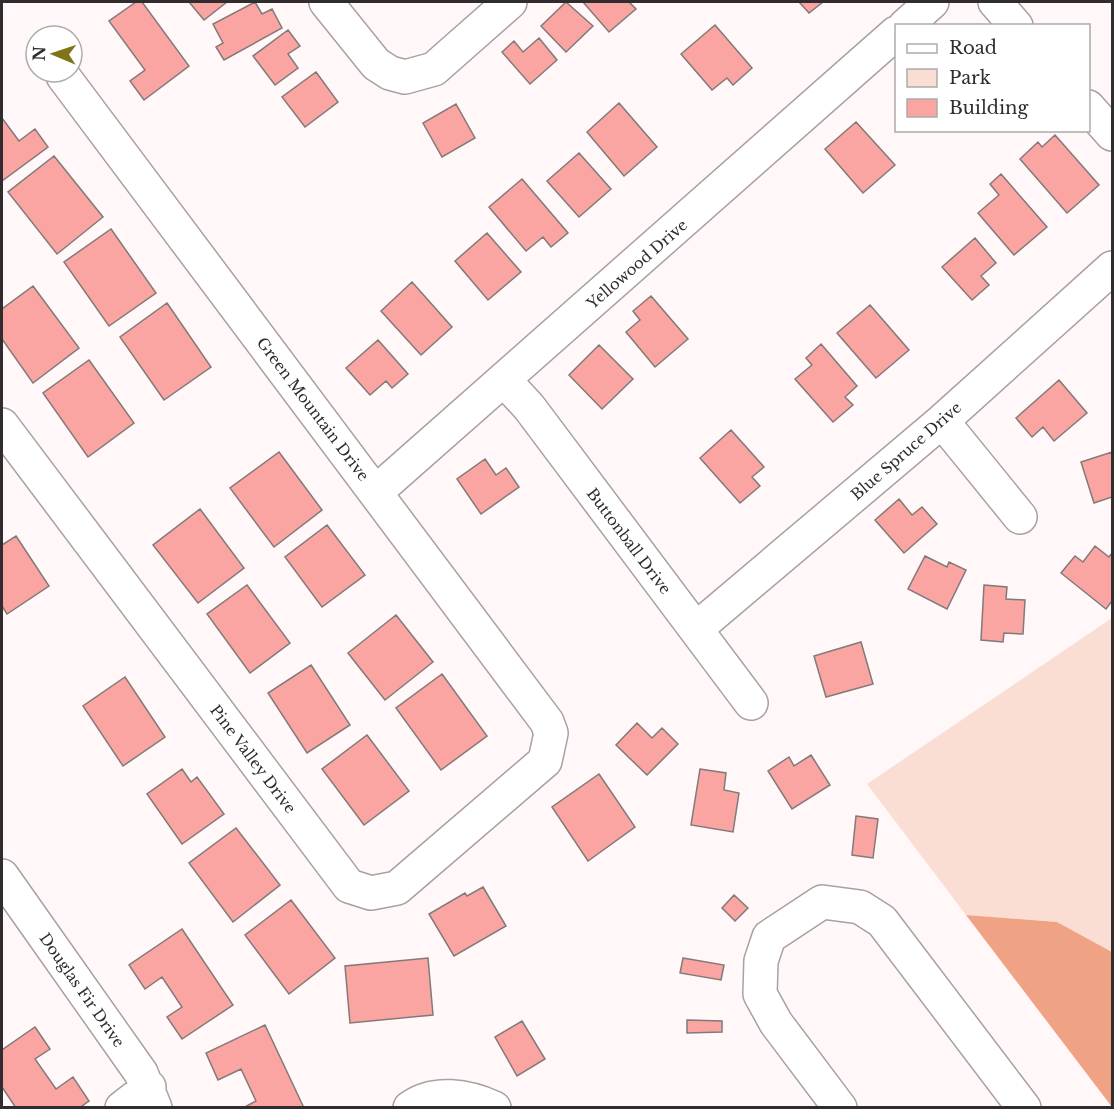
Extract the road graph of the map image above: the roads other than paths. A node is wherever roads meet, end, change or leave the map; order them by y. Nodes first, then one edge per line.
1 (326, 2) edge
2 (510, 2) edge
3 (932, 2) edge
4 (995, 2) edge
5 (907, 24) edge
6 (1014, 24) edge
7 (895, 35) edge
8 (69, 84) edge
9 (1090, 108) edge
10 (1113, 134) edge
11 (1113, 268) edge
12 (504, 380) junction
13 (942, 421) junction
14 (2, 425) edge
15 (376, 492) junction
16 (1020, 517) dead end
17 (696, 629) junction
18 (751, 704) dead end
19 (550, 748) joint
20 (2, 876) edge
21 (152, 1097) edge
22 (122, 1107) edge
23 (410, 1107) edge
24 (494, 1107) edge
25 (840, 1107) edge
26 (1024, 1107) edge

1 - 2 street
3 - 5 street
4 - 6 street
7 - 12 street, Yellowood Drive
8 - 15 street, Green Mountain Drive
9 - 10 street
11 - 13 street, Blue Spruce Drive
12 - 15 street, Yellowood Drive
12 - 17 street, Buttonball Drive
13 - 16 street
13 - 17 street, Blue Spruce Drive
14 - 19 street, Pine Valley Drive
15 - 19 street, Green Mountain Drive
17 - 18 street, Buttonball Drive
20 - 21 street, Douglas Fir Drive
21 - 22 street
23 - 24 street
25 - 26 street

